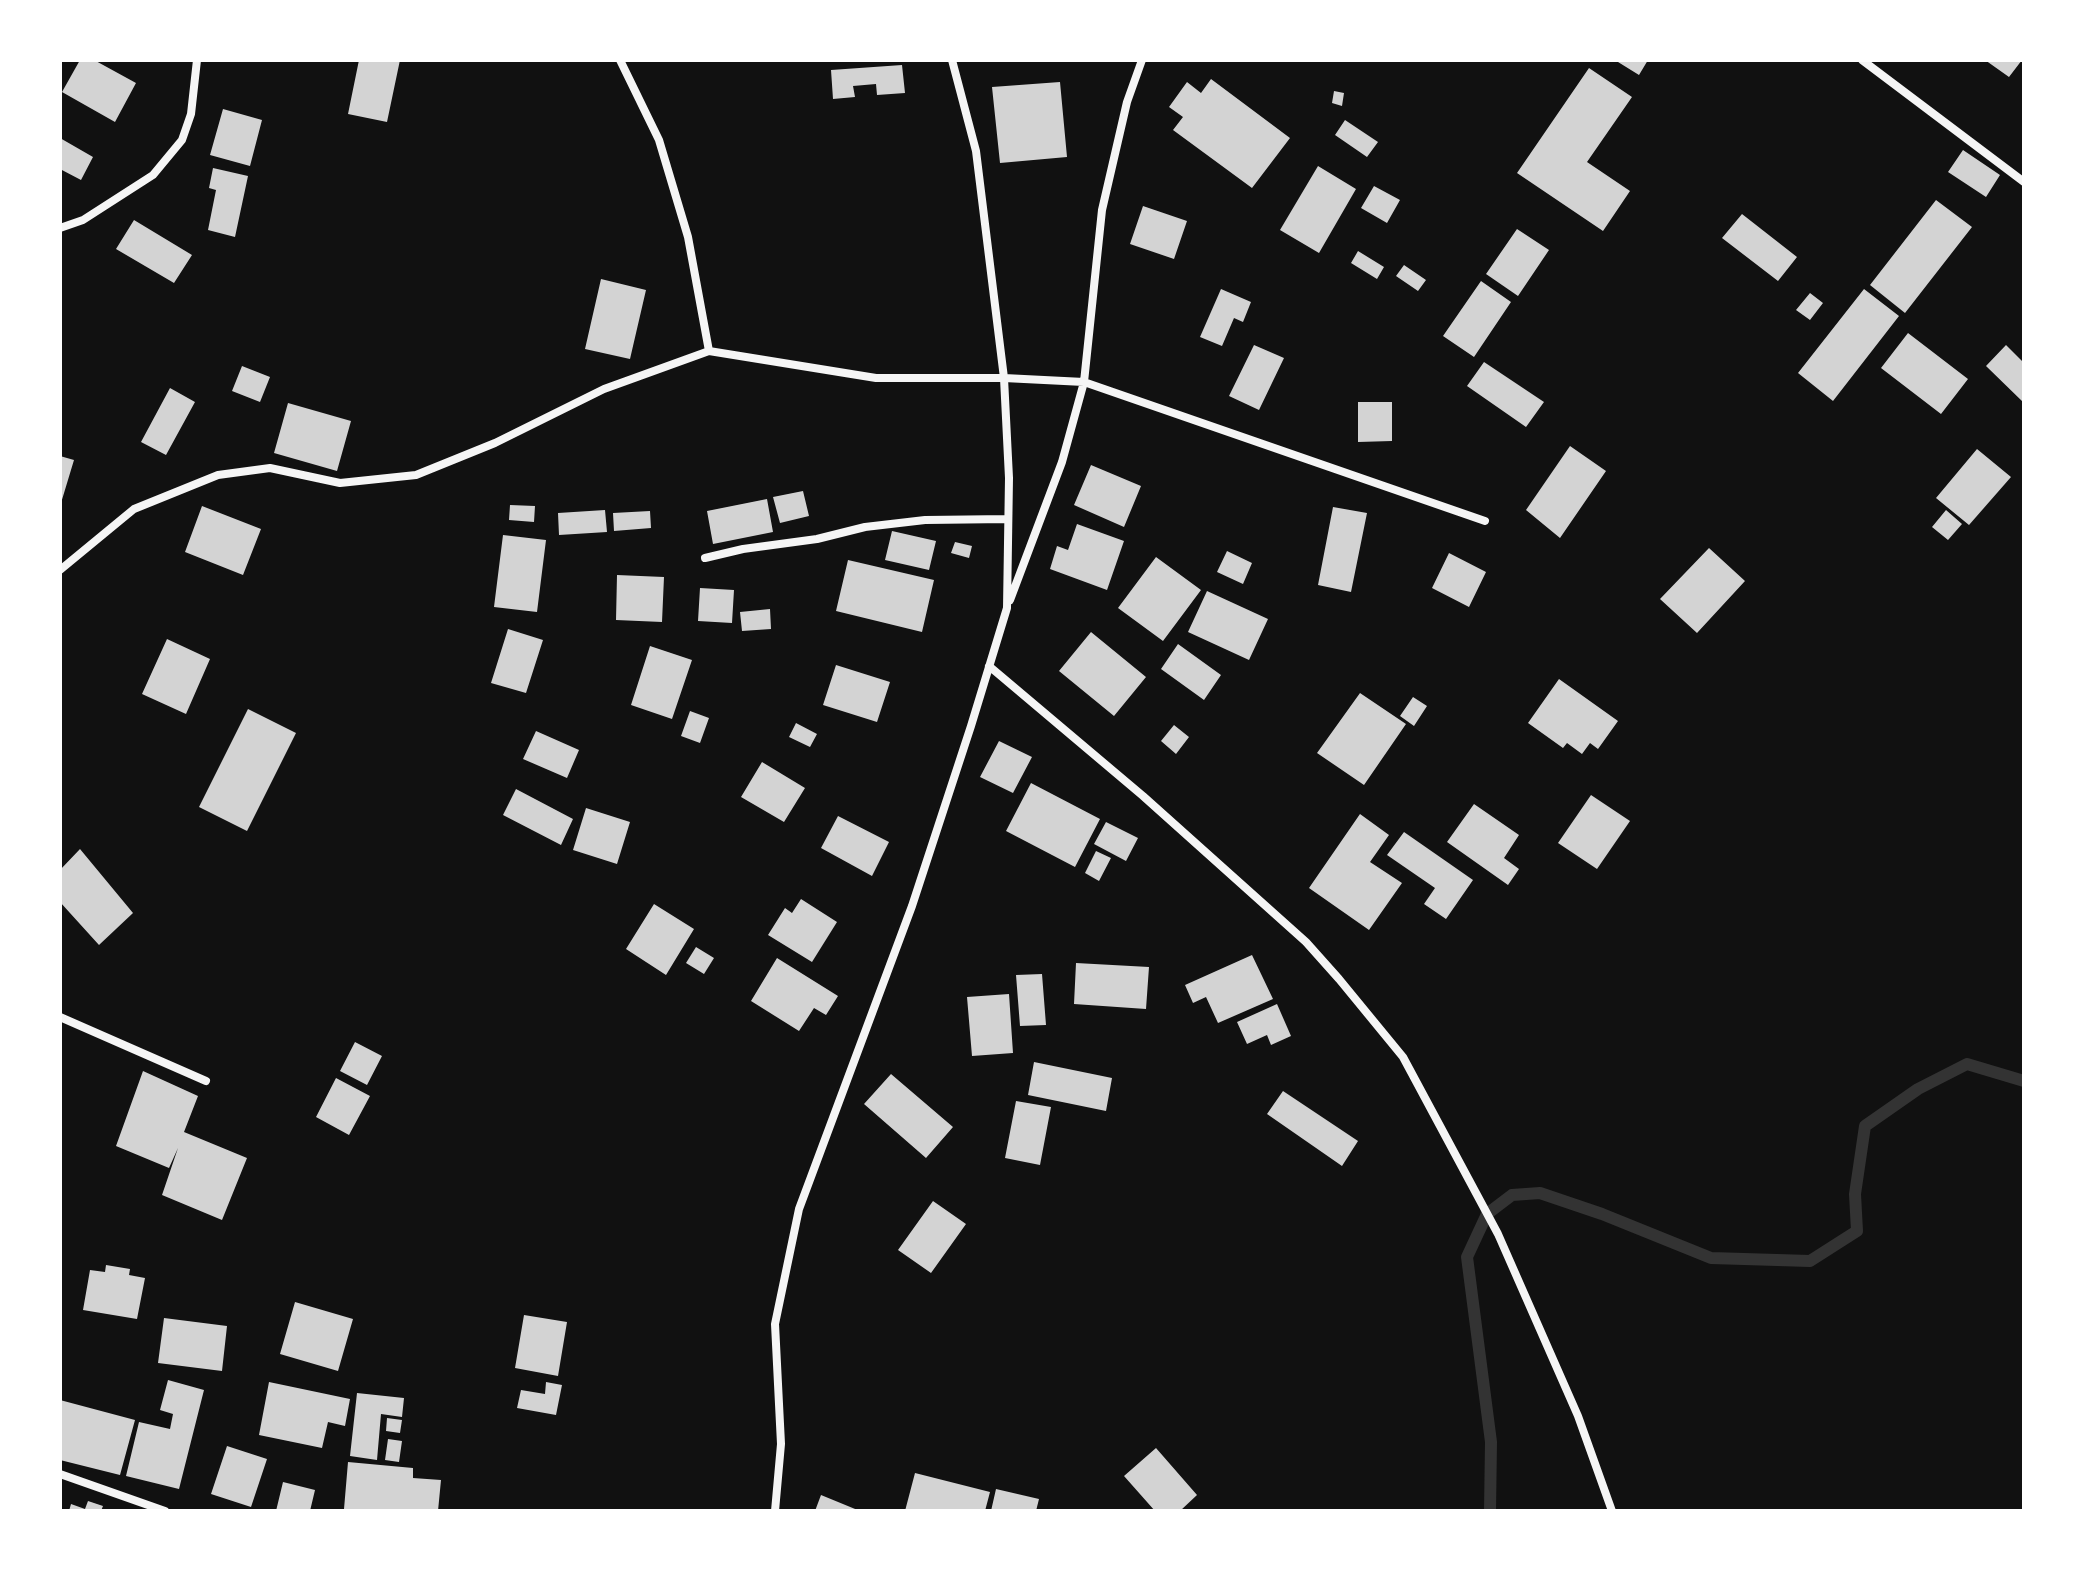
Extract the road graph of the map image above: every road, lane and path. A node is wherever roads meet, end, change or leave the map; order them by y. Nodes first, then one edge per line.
1 (197, 60) edge
2 (620, 60) edge
3 (952, 60) edge
4 (1142, 60) edge
5 (1862, 60) edge
6 (2024, 182) edge
7 (60, 228) edge
8 (709, 351) junction
9 (1004, 378) junction
10 (1084, 382) junction
11 (1008, 519) junction
12 (1485, 521) dead end
13 (705, 558) dead end
14 (60, 570) edge
15 (1007, 608) junction
16 (989, 666) junction
17 (60, 1017) edge
18 (206, 1081) dead end
19 (60, 1474) edge
20 (165, 1511) edge
21 (775, 1511) edge
22 (1612, 1511) edge

1 - 7 street
2 - 8 street
3 - 9 street
4 - 10 street
5 - 6 street
8 - 9 street
8 - 14 street
9 - 10 street
9 - 11 street
10 - 12 street
10 - 15 street
11 - 13 street
11 - 15 street
15 - 16 street
16 - 21 street
16 - 22 street
17 - 18 street
19 - 20 street

